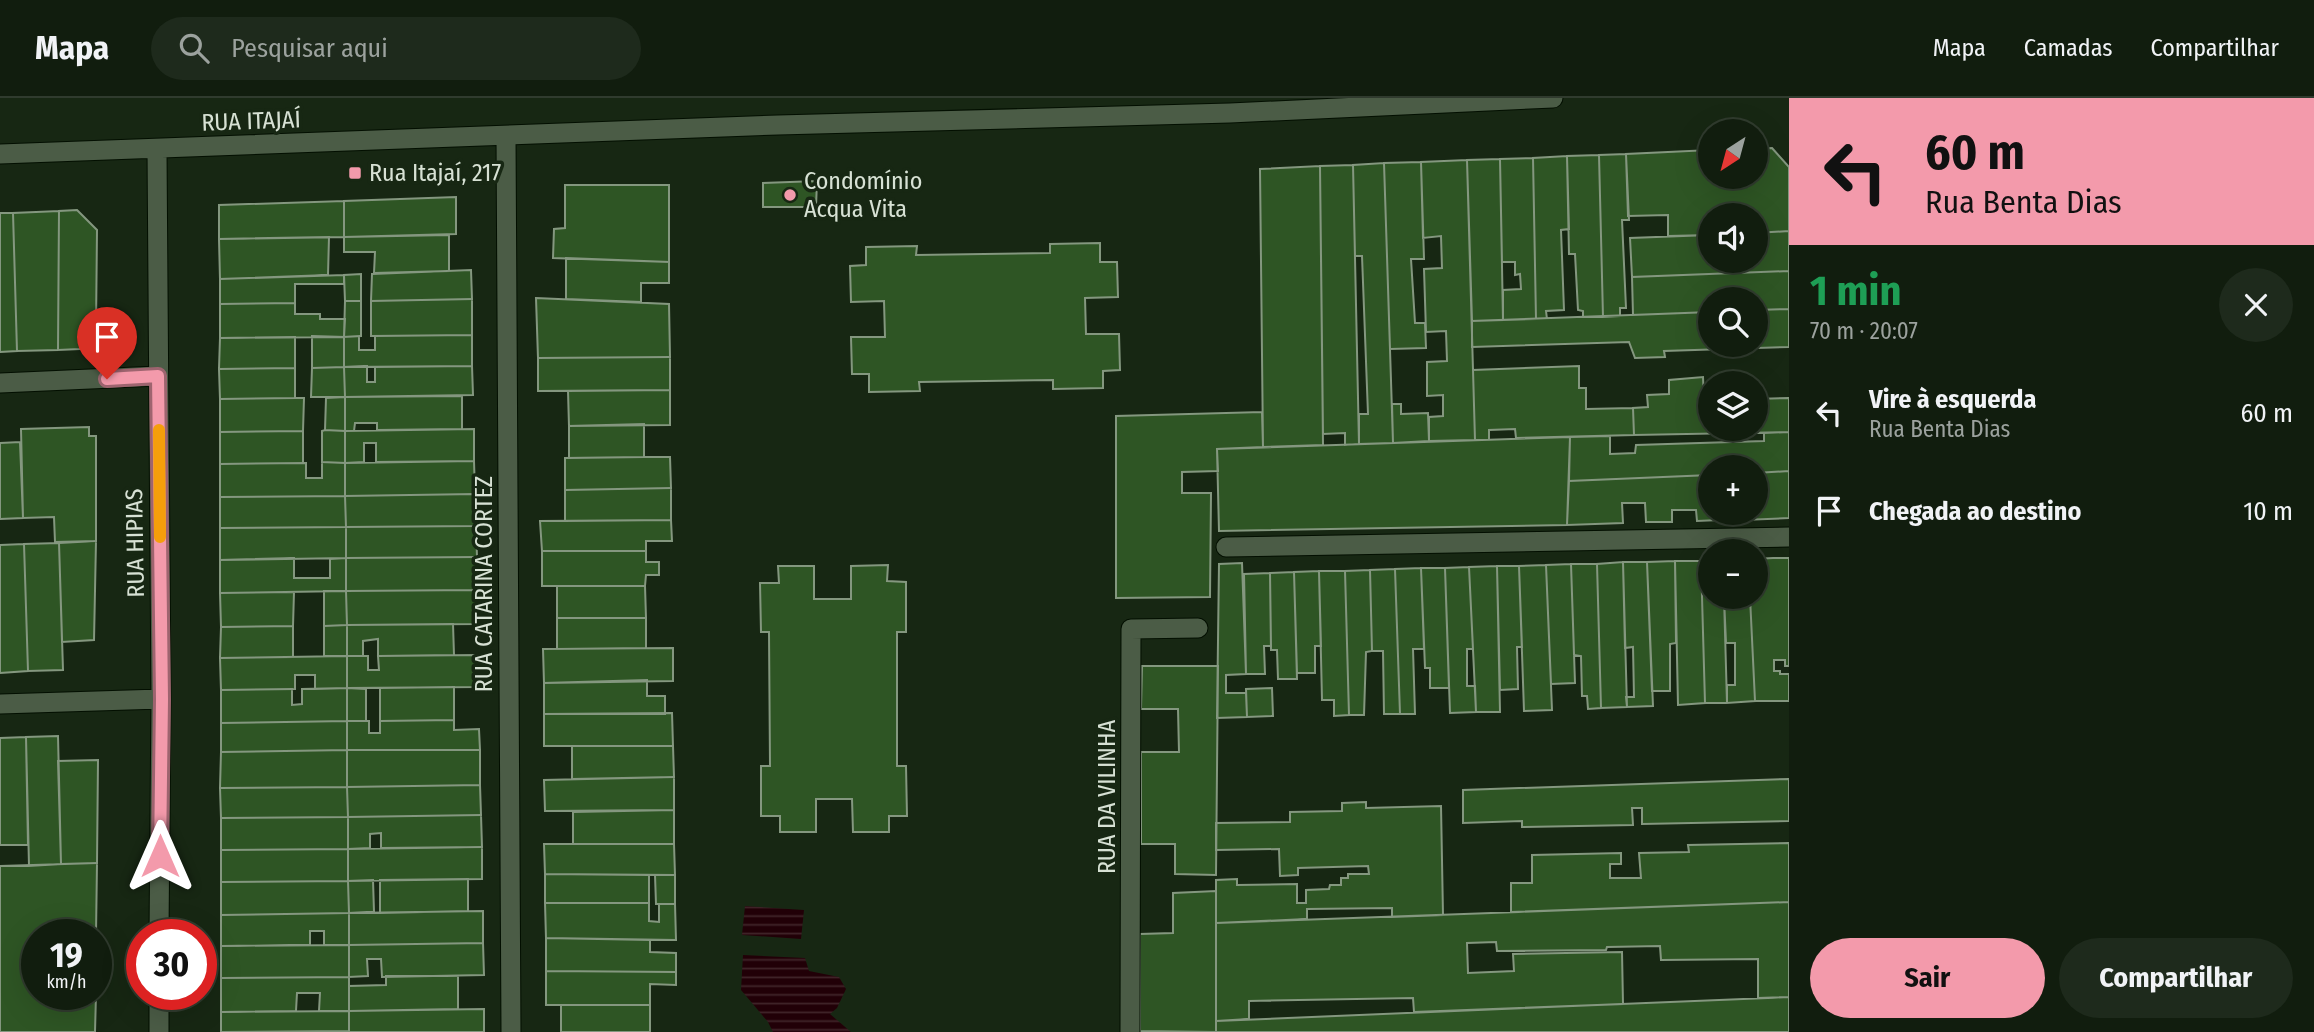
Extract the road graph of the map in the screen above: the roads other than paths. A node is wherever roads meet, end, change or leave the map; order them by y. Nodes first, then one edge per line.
1 (1553, 98) edge
2 (1229, 105) edge
3 (506, 136) junction
4 (157, 150) junction
5 (0, 154) edge
6 (158, 376) junction
7 (0, 383) edge
8 (1789, 537) edge
9 (1226, 547) dead end
10 (1198, 628) dead end
11 (162, 699) junction
12 (0, 704) edge
13 (159, 919) edge
14 (159, 1010) edge
15 (159, 1032) edge
16 (511, 1032) edge
17 (1130, 1032) edge

1 - 2 street, RUA ITAJAÍ
2 - 3 street, RUA ITAJAÍ
3 - 4 street, RUA ITAJAÍ
3 - 16 street, RUA CATARINA CORTEZ
4 - 5 street, RUA ITAJAÍ
4 - 6 street, RUA HIPIAS
6 - 7 street
6 - 11 street, RUA HIPIAS
8 - 9 street
10 - 17 street, RUA DA VILINHA
11 - 12 street
11 - 13 street, RUA HIPIAS
14 - 15 street

